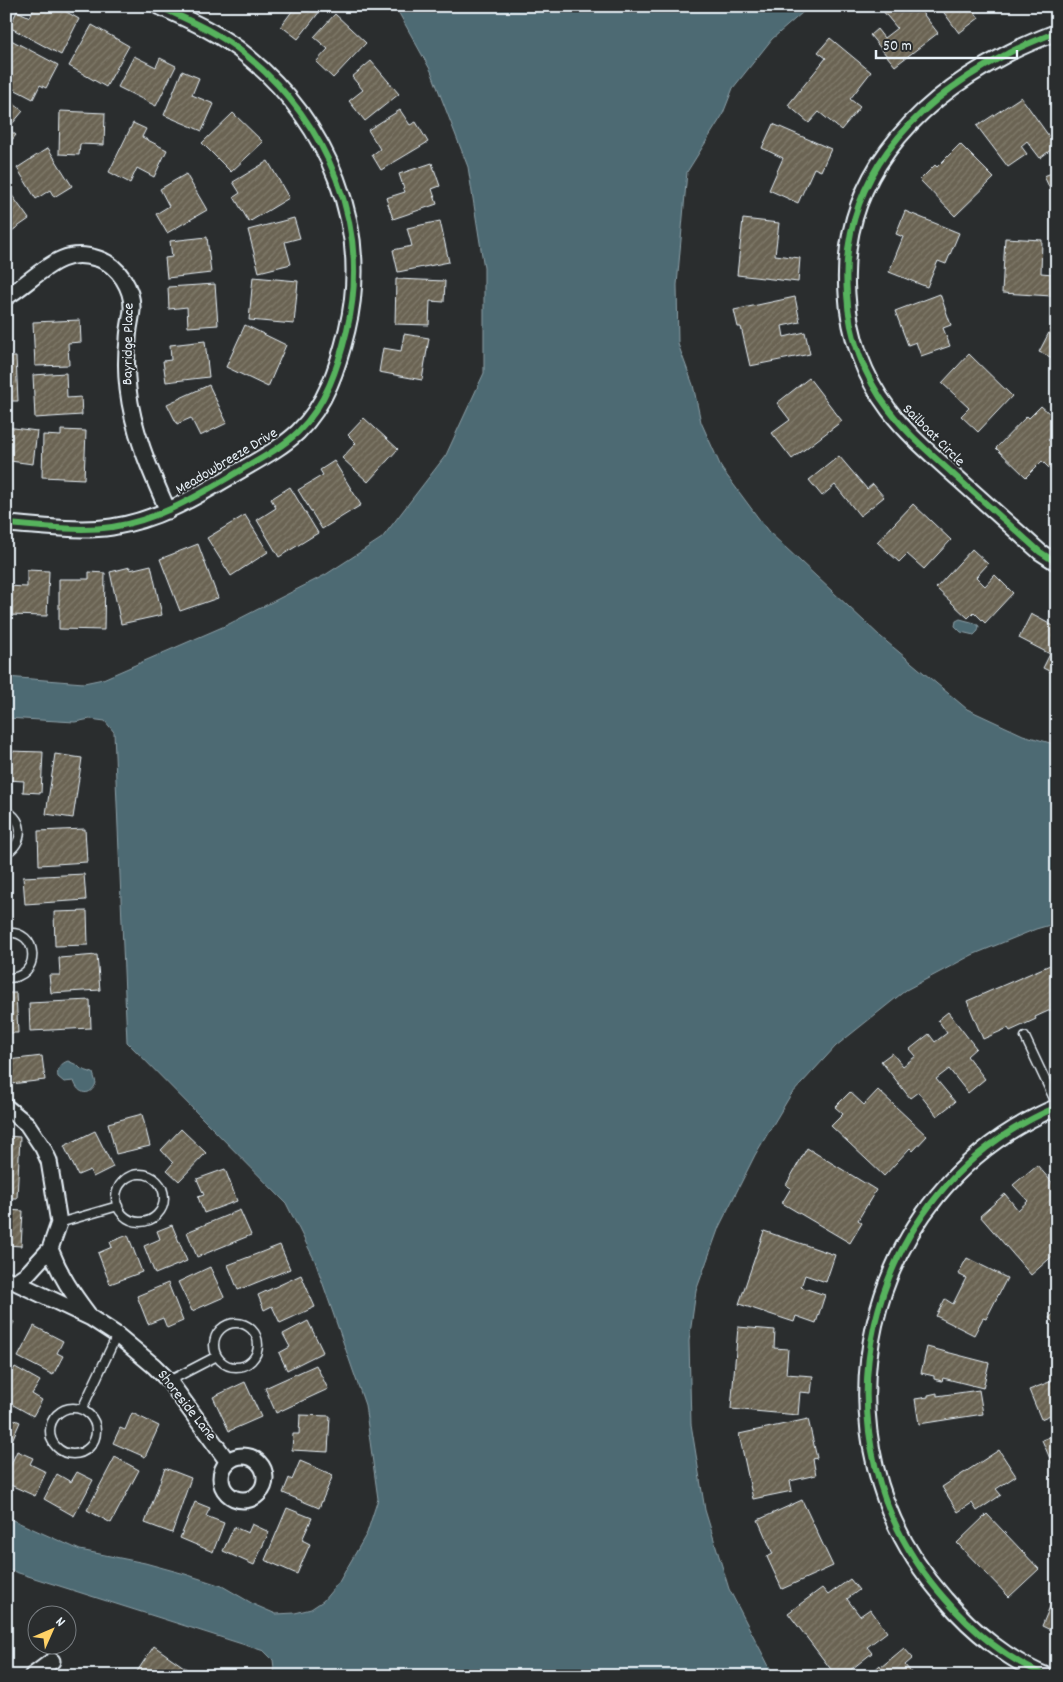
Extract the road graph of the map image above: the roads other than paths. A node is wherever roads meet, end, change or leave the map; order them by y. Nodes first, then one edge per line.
1 (158, 6) edge
2 (1057, 32) edge
3 (6, 297) edge
4 (168, 511) junction
5 (6, 524) edge
6 (1057, 563) edge
7 (6, 811) edge
8 (6, 853) edge
9 (6, 933) edge
10 (6, 978) edge
11 (1024, 1037) dead end
12 (1057, 1106) edge
13 (6, 1107) edge
14 (118, 1206) junction
15 (59, 1223) junction
16 (50, 1249) junction
17 (11, 1280) edge
18 (91, 1318) junction
19 (117, 1336) junction
20 (217, 1356) junction
21 (169, 1381) junction
22 (82, 1410) junction
23 (228, 1462) dead end
24 (52, 1661) dead end
25 (32, 1676) edge
26 (1047, 1676) edge

1 - 4 street, Meadowbreeze Drive
2 - 6 street, Sailboat Circle
3 - 4 street, Bayridge Place
4 - 5 street, Meadowbreeze Drive
7 - 8 lane
9 - 10 lane
11 - 12 lane
12 - 26 street
13 - 15 street
14 - 14 lane
14 - 15 lane
15 - 16 street
16 - 17 street
16 - 18 street, Shoreside Lane
17 - 18 street, Shoreside Lane
18 - 19 street, Shoreside Lane
19 - 21 street, Shoreside Lane
19 - 22 lane
20 - 20 lane
20 - 21 lane
21 - 23 street, Shoreside Lane
22 - 22 lane
24 - 25 street

